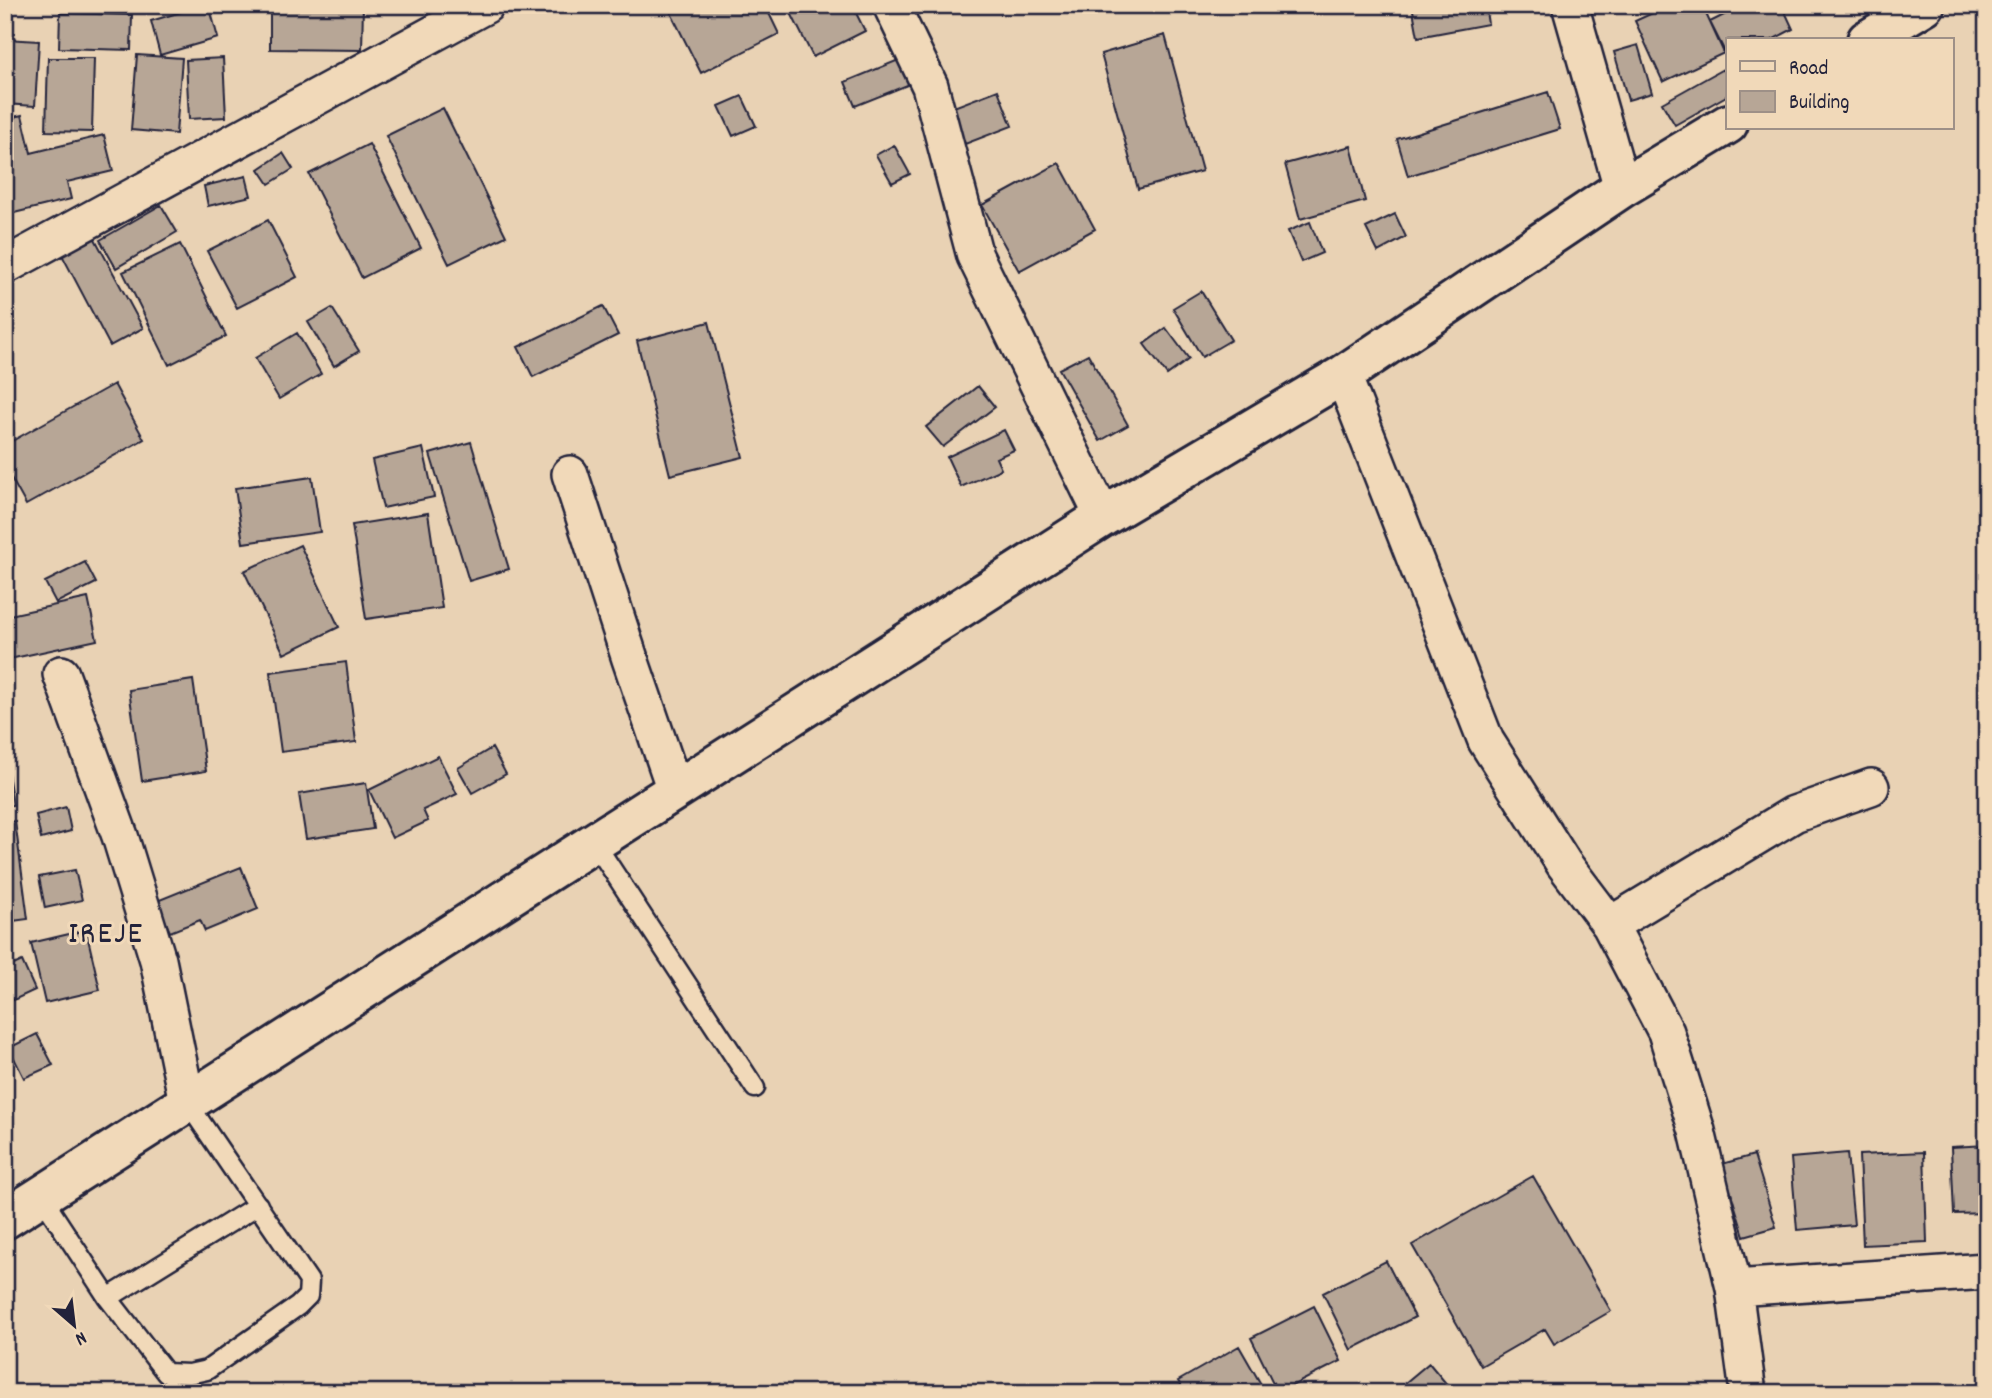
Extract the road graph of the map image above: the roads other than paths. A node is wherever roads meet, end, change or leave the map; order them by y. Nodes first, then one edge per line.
1 (891, 5) edge
2 (1570, 5) edge
3 (1925, 5) edge
4 (477, 7) edge
5 (1870, 38) edge
6 (1726, 125) edge
7 (1622, 188) junction
8 (5, 266) edge
9 (1343, 375) junction
10 (570, 474) dead end
11 (1103, 517) junction
12 (61, 674) dead end
13 (1871, 788) dead end
14 (675, 790) junction
15 (594, 842) junction
16 (1610, 925) junction
17 (755, 1088) dead end
18 (187, 1102) junction
19 (41, 1196) junction
20 (258, 1205) junction
21 (5, 1219) edge
22 (1987, 1271) edge
23 (1734, 1289) junction
24 (107, 1298) junction
25 (1748, 1393) edge

1 - 11 street
2 - 7 street
3 - 5 main road
4 - 8 street
6 - 7 main road
7 - 9 main road
9 - 11 main road
9 - 16 street
10 - 14 street
11 - 14 main road
12 - 18 street
13 - 16 street
14 - 15 main road
15 - 17 lane
15 - 18 main road
16 - 23 street
18 - 19 main road
18 - 20 lane
19 - 21 main road
19 - 24 lane
20 - 24 lane
20 - 24 lane
22 - 23 street
23 - 25 street

